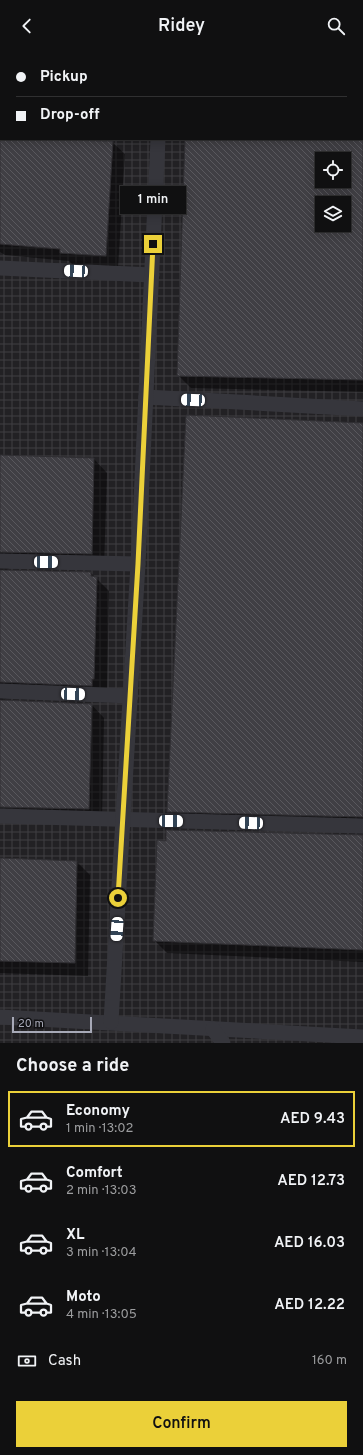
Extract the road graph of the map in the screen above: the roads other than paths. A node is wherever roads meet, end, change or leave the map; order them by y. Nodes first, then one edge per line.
1 (158, 140) edge
2 (0, 268) edge
3 (152, 275) junction
4 (146, 398) junction
5 (363, 409) edge
6 (0, 561) edge
7 (138, 564) junction
8 (0, 691) edge
9 (131, 696) junction
10 (0, 816) edge
11 (123, 820) junction
12 (363, 826) edge
13 (0, 1017) edge
14 (111, 1022) junction
15 (213, 1028) junction
16 (363, 1037) edge
17 (223, 1043) edge

1 - 3 lane
2 - 3 lane
3 - 4 lane
4 - 5 lane
4 - 7 lane
6 - 7 lane
7 - 9 lane
8 - 9 lane
9 - 11 lane
10 - 11 lane
11 - 12 lane
11 - 14 lane
13 - 14 lane
14 - 15 lane
15 - 16 lane
15 - 17 lane

